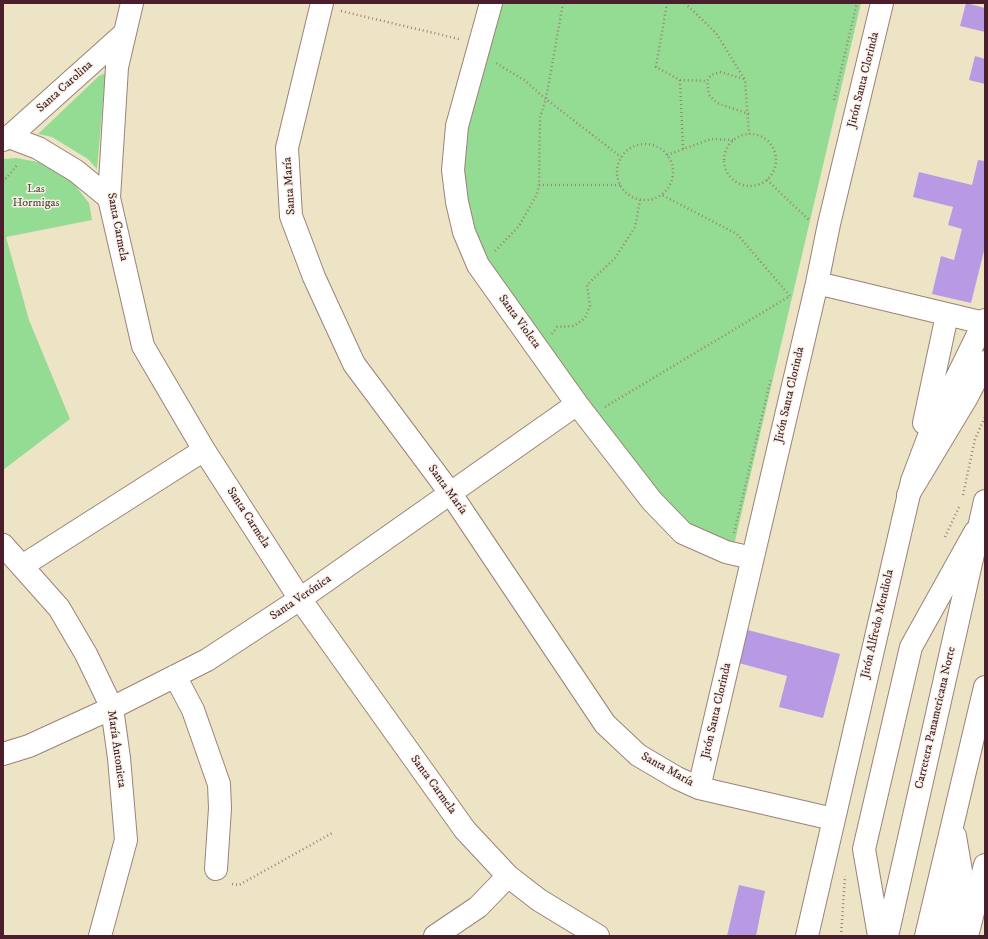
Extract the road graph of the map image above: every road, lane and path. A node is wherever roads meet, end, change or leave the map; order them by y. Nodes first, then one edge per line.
1 (132, 3) edge
2 (491, 3) edge
3 (563, 3) edge
4 (666, 3) edge
5 (685, 3) edge
6 (857, 3) edge
7 (882, 3) edge
8 (322, 4) edge
9 (125, 33) junction
10 (485, 52) junction
11 (680, 80) junction
12 (744, 80) junction
13 (707, 81) junction
14 (546, 99) junction
15 (834, 104) dead end
16 (748, 114) junction
17 (749, 134) junction
18 (6, 138) edge
19 (733, 140) junction
20 (683, 149) junction
21 (667, 155) junction
22 (621, 157) junction
23 (18, 164) dead end
24 (768, 180) junction
25 (3, 182) edge
26 (539, 185) junction
27 (620, 185) junction
28 (662, 195) junction
29 (109, 198) junction
30 (640, 200) junction
31 (809, 212) dead end
32 (807, 219) junction
33 (829, 224) junction
34 (806, 227) dead end
35 (494, 252) dead end
36 (817, 283) junction
37 (792, 289) dead end
38 (790, 296) junction
39 (788, 304) dead end
40 (947, 315) junction
41 (984, 321) edge
42 (550, 335) dead end
43 (985, 362) edge
44 (772, 373) dead end
45 (577, 404) junction
46 (601, 410) dead end
47 (985, 417) edge
48 (975, 439) dead end
49 (204, 450) junction
50 (910, 488) junction
51 (451, 494) junction
52 (985, 501) edge
53 (979, 526) junction
54 (734, 534) dead end
55 (3, 545) edge
56 (752, 558) junction
57 (22, 566) junction
58 (300, 599) junction
59 (175, 676) junction
60 (985, 687) edge
61 (112, 708) junction
62 (982, 708) edge
63 (3, 754) edge
64 (699, 788) junction
65 (833, 819) junction
66 (953, 827) junction
67 (334, 832) dead end
68 (985, 865) edge
69 (216, 869) joint
70 (508, 876) junction
71 (100, 936) edge
72 (435, 936) edge
73 (598, 936) edge
74 (807, 936) edge
75 (879, 936) edge
76 (887, 936) edge
77 (926, 936) edge
78 (948, 936) edge
79 (967, 936) edge

1 - 9 main road, Santa Carmela
2 - 10 main road, Santa Violeta
3 - 14 path
4 - 11 path
5 - 12 path
6 - 15 path
7 - 33 main road, Jirón Santa Clorinda
8 - 10 path
8 - 51 main road, Santa María
9 - 18 main road, Santa Carolina
9 - 29 main road, Santa Carmela
10 - 14 path
10 - 45 main road, Santa Violeta
11 - 13 path
11 - 20 path
12 - 13 path
12 - 16 path
13 - 16 path
14 - 22 path
14 - 26 path
16 - 17 path
17 - 19 path
17 - 24 path
18 - 29 main road
19 - 20 path
19 - 24 path
20 - 21 path
21 - 22 path
21 - 28 path
22 - 27 path
23 - 25 path
24 - 32 path
26 - 27 path
26 - 35 path
27 - 30 path
28 - 30 path
28 - 38 path
29 - 49 main road, Santa Carmela
30 - 42 path
31 - 32 path
32 - 33 path
32 - 34 path
33 - 36 main road, Jirón Santa Clorinda
36 - 40 main road
36 - 56 main road, Jirón Santa Clorinda
37 - 38 path
38 - 39 path
38 - 46 path
40 - 41 main road
40 - 50 main road
41 - 50 main road, Jirón Alfredo Mendiola
43 - 50 main road
44 - 54 path
45 - 51 main road, Santa Verónica
45 - 56 main road, Santa Violeta
47 - 48 path
49 - 57 main road
49 - 58 main road, Santa Carmela
50 - 65 main road, Jirón Alfredo Mendiola
51 - 58 main road, Santa Verónica
51 - 64 main road, Santa María
52 - 53 main road, Carretera Panamericana Norte
53 - 75 main road
53 - 76 main road, Carretera Panamericana Norte
55 - 57 main road, María Antonieta
56 - 64 main road, Jirón Santa Clorinda
57 - 61 main road, María Antonieta
58 - 59 main road, Santa Verónica
58 - 70 main road, Santa Carmela
59 - 61 main road, Santa Verónica
59 - 69 main road
60 - 62 main road
61 - 63 main road, Santa Verónica
61 - 71 main road, María Antonieta
62 - 66 main road
64 - 65 main road, Santa María
65 - 74 main road, Jirón Alfredo Mendiola
66 - 77 main road
66 - 78 main road
67 - 69 path
68 - 79 main road
70 - 72 main road
70 - 73 main road, Santa Carmela

